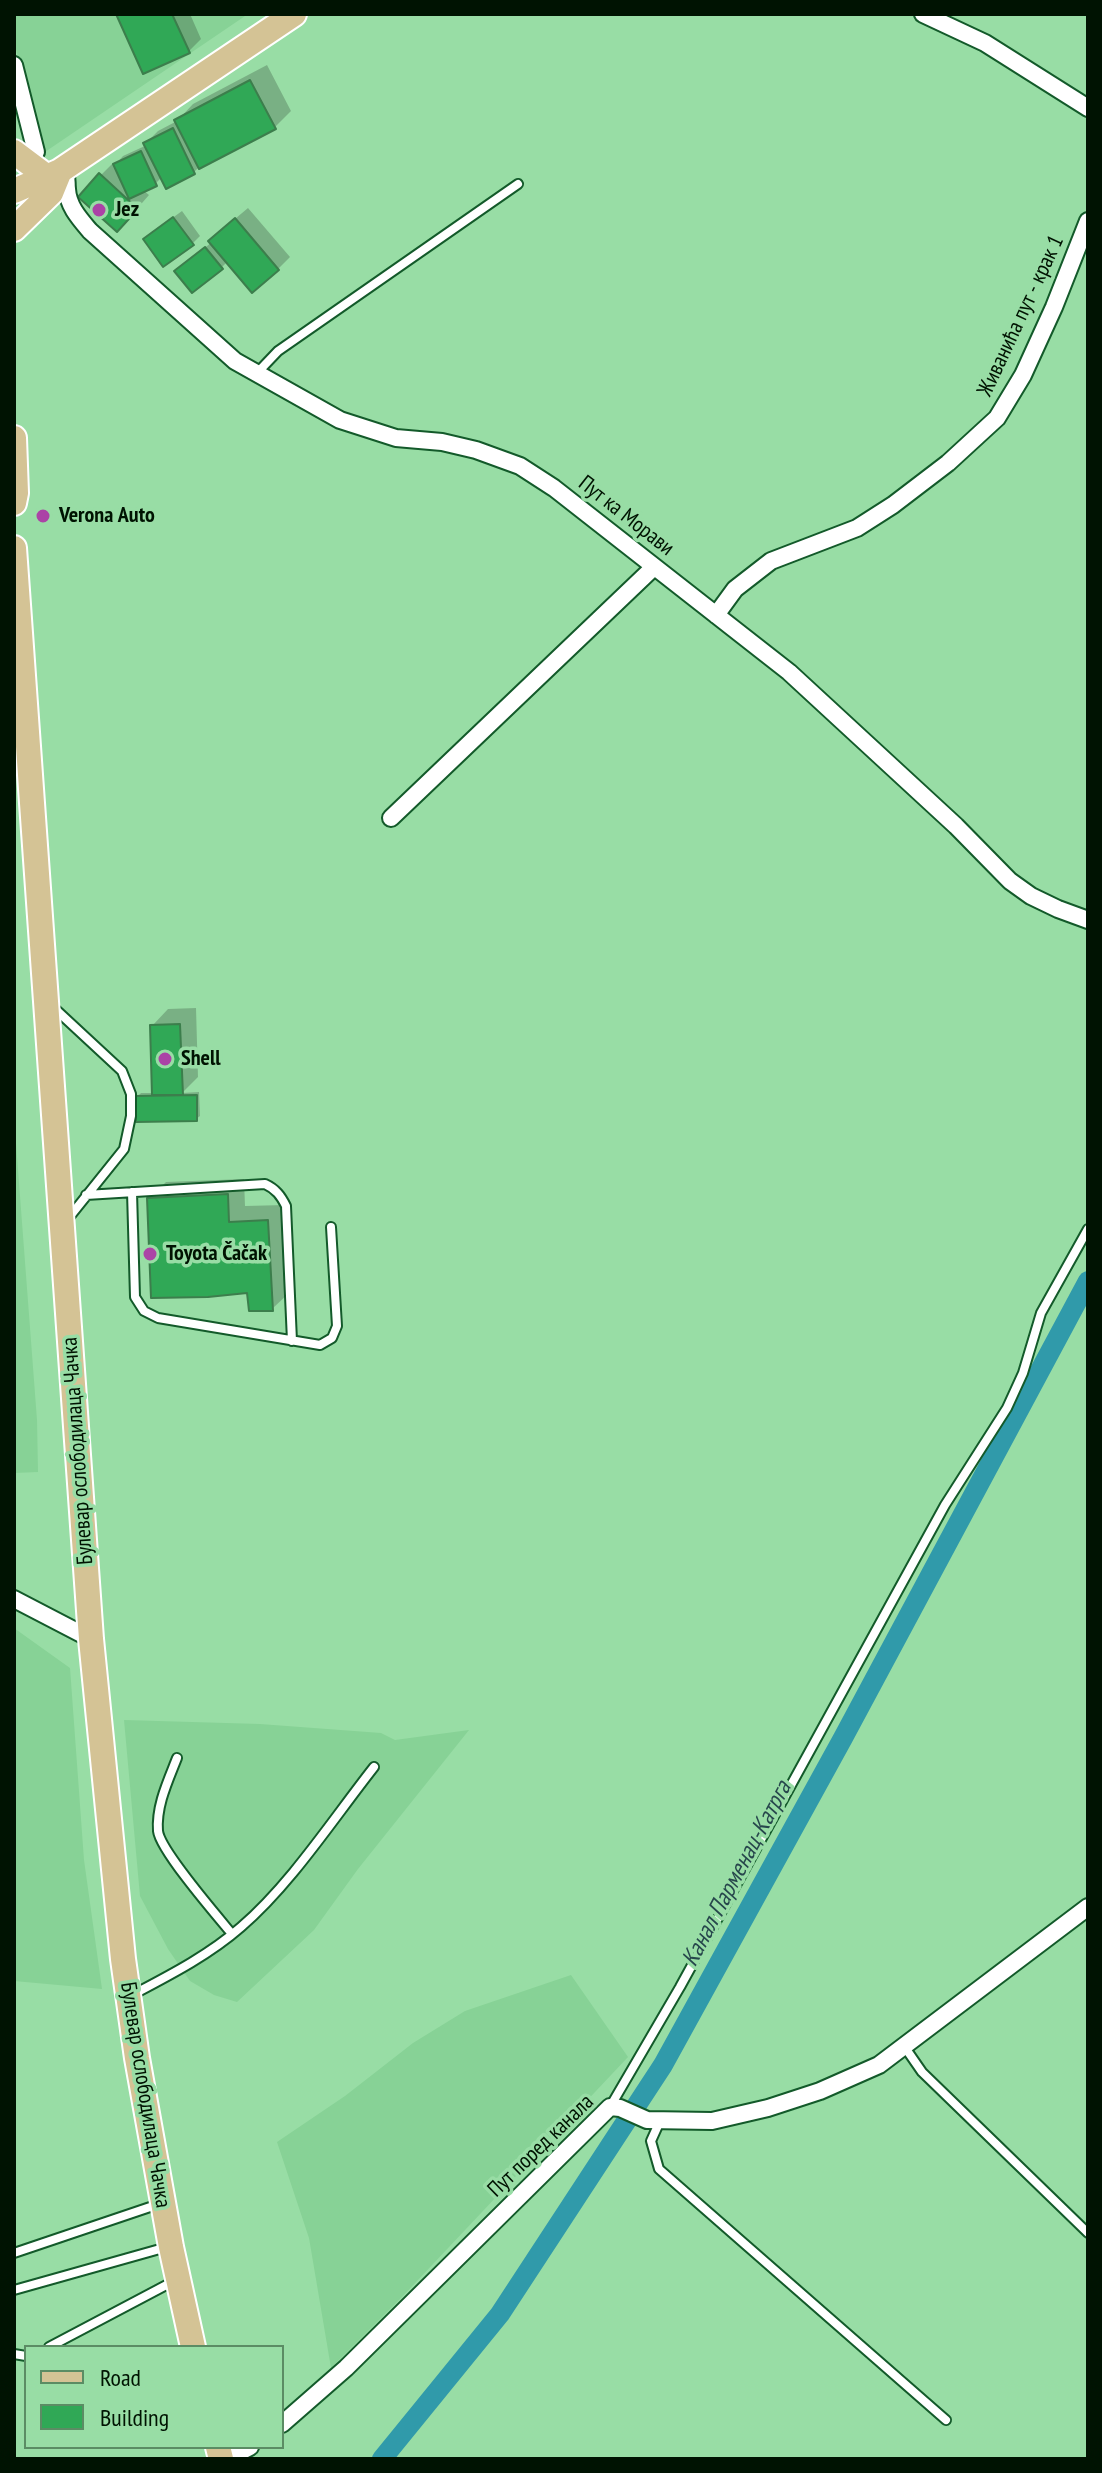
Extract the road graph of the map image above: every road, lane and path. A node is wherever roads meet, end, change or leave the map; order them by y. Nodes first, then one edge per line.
1 (294, 14) edge
2 (923, 14) edge
3 (14, 65) edge
4 (1088, 108) edge
5 (25, 152) edge
6 (56, 172) junction
7 (518, 184) dead end
8 (14, 191) edge
9 (1088, 221) edge
10 (14, 229) edge
11 (257, 373) junction
12 (14, 438) edge
13 (14, 503) edge
14 (14, 548) edge
15 (654, 567) junction
16 (716, 615) junction
17 (391, 818) dead end
18 (1088, 920) edge
19 (46, 1001) junction
20 (132, 1192) junction
21 (86, 1195) junction
22 (62, 1226) junction
23 (331, 1227) dead end
24 (1088, 1229) edge
25 (292, 1341) junction
26 (14, 1599) edge
27 (91, 1639) junction
28 (177, 1758) dead end
29 (374, 1767) dead end
30 (1088, 1907) edge
31 (232, 1934) junction
32 (128, 1997) junction
33 (904, 2046) junction
34 (615, 2107) junction
35 (654, 2120) junction
36 (162, 2202) junction
37 (1088, 2233) edge
38 (171, 2247) junction
39 (14, 2253) edge
40 (178, 2278) junction
41 (14, 2290) edge
42 (53, 2345) edge
43 (193, 2345) edge
44 (946, 2420) dead end
45 (284, 2422) edge
46 (246, 2449) edge
47 (227, 2459) edge

1 - 6 main road
2 - 4 street
3 - 5 street
5 - 6 main road
6 - 8 main road
6 - 10 main road
6 - 11 street, Пут ка Морави
7 - 11 lane
9 - 16 street, Живанића пут - крак 1
11 - 15 street, Пут ка Морави
12 - 13 main road
14 - 19 main road, Булевар ослободилаца Чачка
15 - 16 street, Пут ка Морави
15 - 17 street
16 - 18 street, Пут ка Морави
19 - 21 lane
19 - 22 main road, Булевар ослободилаца Чачка
20 - 21 lane
20 - 25 lane
20 - 25 lane
21 - 22 lane
22 - 27 main road, Булевар ослободилаца Чачка
23 - 25 lane
24 - 34 lane
26 - 27 street
27 - 32 main road, Булевар ослободилаца Чачка
28 - 31 lane
29 - 31 lane
30 - 33 street, Пут поред канала
31 - 32 lane
32 - 36 main road, Булевар ослободилаца Чачка
33 - 35 street, Пут поред канала
33 - 37 lane
34 - 35 street, Пут поред канала
34 - 45 street, Пут поред канала
35 - 44 lane
36 - 38 main road, Булевар ослободилаца Чачка
36 - 39 lane
38 - 40 main road, Булевар ослободилаца Чачка
38 - 41 lane
40 - 42 lane
40 - 43 main road, Булевар ослободилаца Чачка
46 - 47 street

